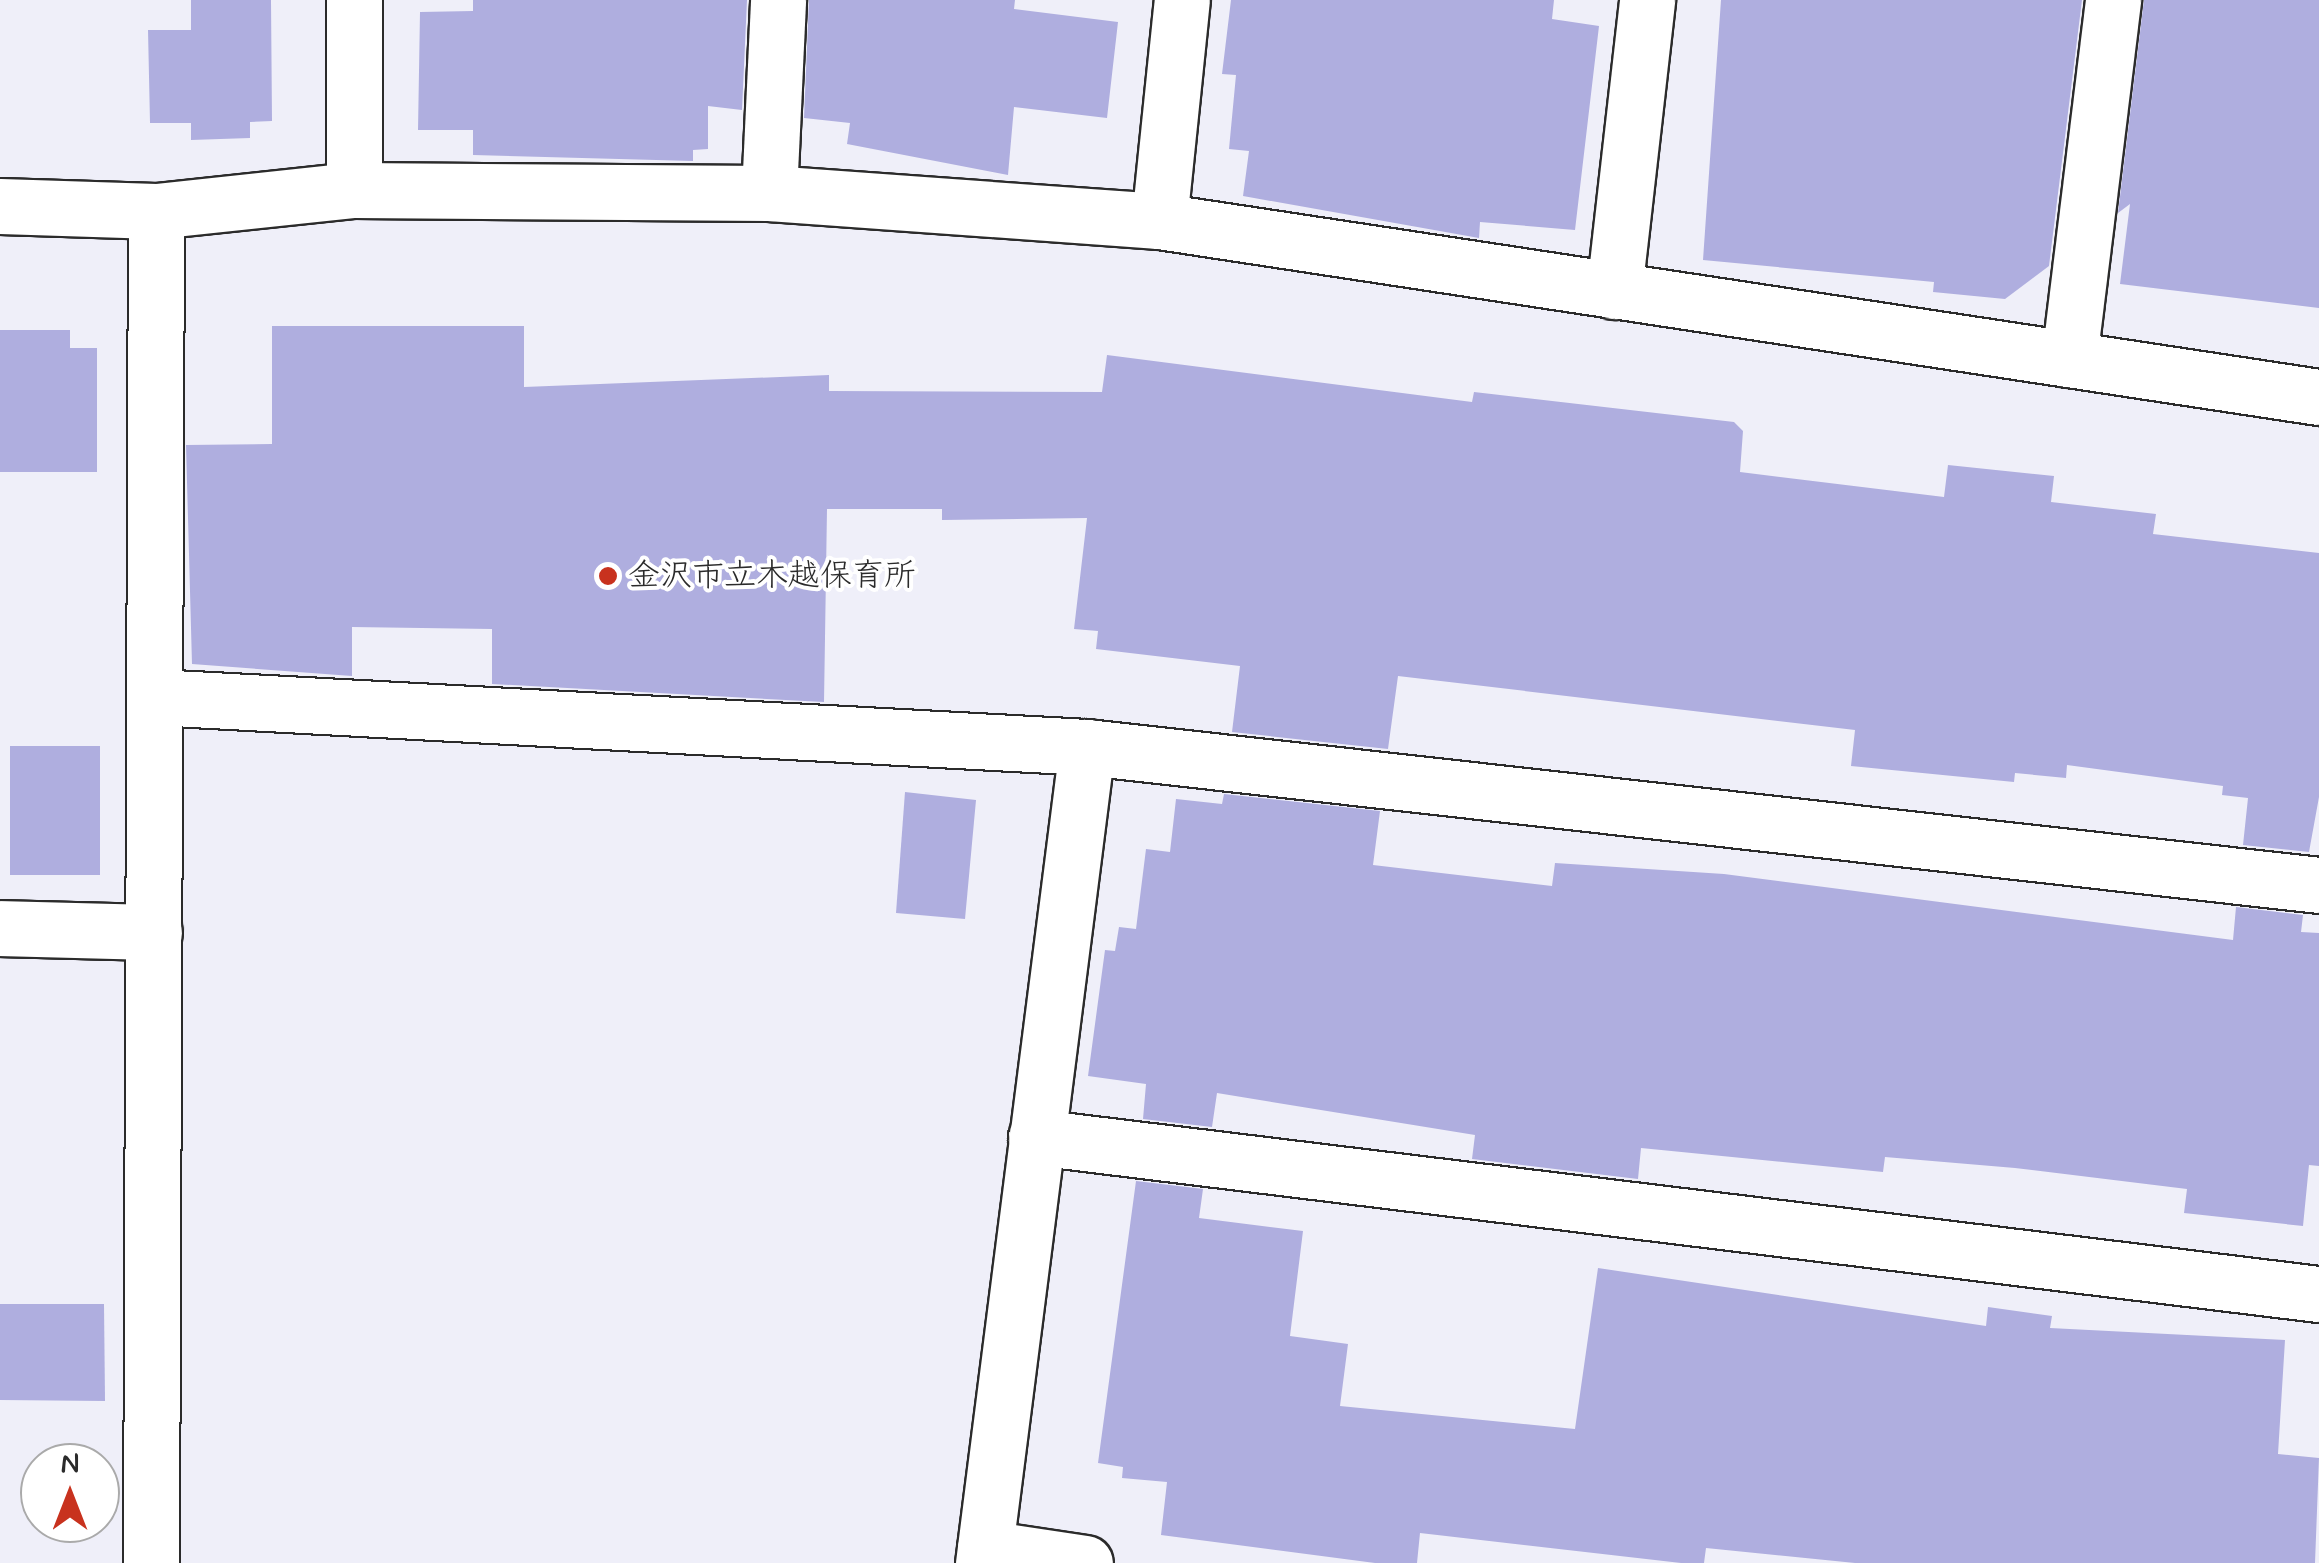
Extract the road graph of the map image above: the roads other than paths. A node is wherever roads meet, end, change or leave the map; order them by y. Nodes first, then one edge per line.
1 (354, 0) edge
2 (778, 0) edge
3 (1182, 0) edge
4 (1647, 0) edge
5 (2112, 0) edge
6 (354, 190) junction
7 (770, 193) junction
8 (0, 206) edge
9 (156, 211) junction
10 (1159, 221) junction
11 (1614, 290) junction
12 (2069, 359) junction
13 (2319, 397) edge
14 (154, 697) junction
15 (1087, 747) junction
16 (2319, 885) edge
17 (0, 928) edge
18 (154, 932) junction
19 (1036, 1137) junction
20 (2319, 1294) edge
21 (984, 1555) edge
22 (151, 1563) edge
23 (1085, 1563) edge

1 - 6 street
2 - 7 street
3 - 10 street
4 - 11 street
5 - 12 street
6 - 7 street
6 - 9 street
7 - 10 street
8 - 9 street
9 - 14 street
10 - 11 street
11 - 12 street
12 - 13 street
14 - 15 street
14 - 18 street
15 - 16 street
15 - 19 street
17 - 18 street
18 - 22 street
19 - 20 street
19 - 21 street
21 - 23 street

